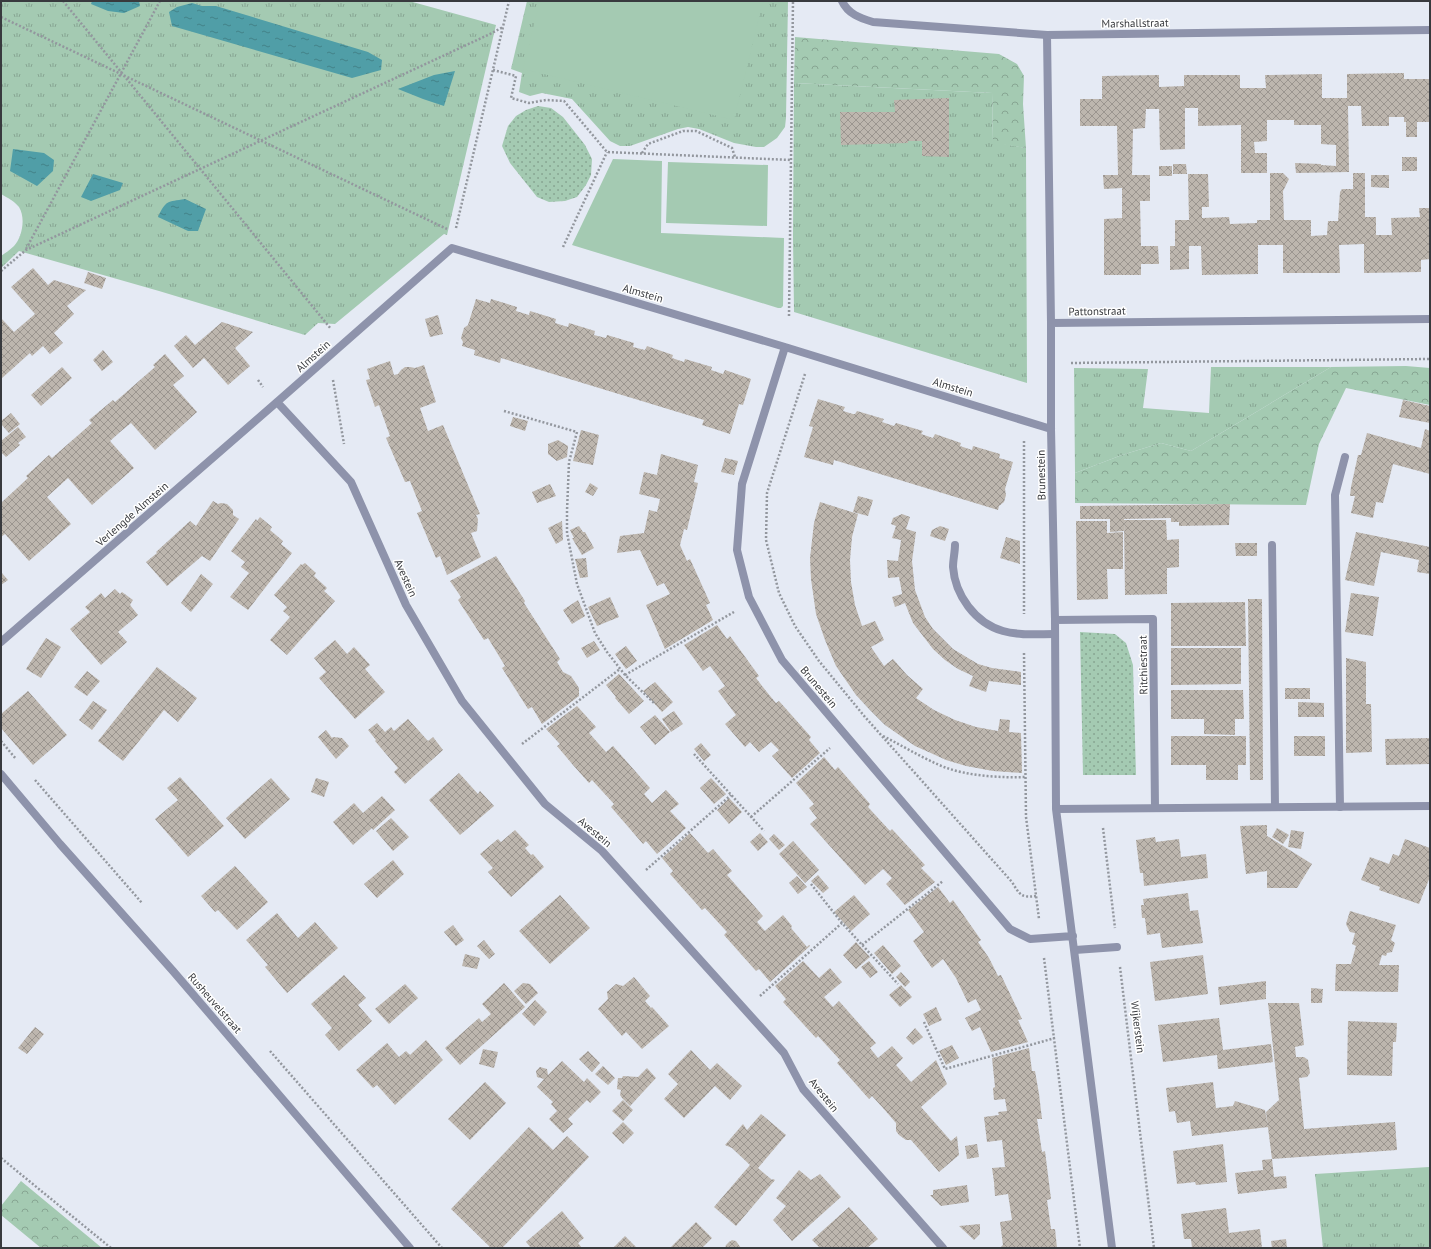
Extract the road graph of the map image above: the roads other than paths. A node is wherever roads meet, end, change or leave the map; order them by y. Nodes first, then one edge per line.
1 (844, 4) edge
2 (1430, 30) edge
3 (1047, 35) junction
4 (1430, 319) edge
5 (1051, 322) junction
6 (785, 347) junction
7 (277, 402) junction
8 (1051, 429) junction
9 (1345, 457) dead end
10 (955, 545) dead end
11 (1272, 545) dead end
12 (1055, 620) junction
13 (1055, 634) junction
14 (1, 642) edge
15 (1, 774) edge
16 (1430, 806) edge
17 (1275, 807) junction
18 (1340, 807) junction
19 (1155, 808) junction
20 (1056, 809) junction
21 (1073, 936) junction
22 (1117, 947) road end
23 (1075, 950) junction
24 (410, 1248) edge
25 (943, 1248) edge
26 (1112, 1248) edge

1 - 3 street, Marshallstraat
2 - 3 street, Marshallstraat
3 - 5 street
4 - 5 street, Pattonstraat
5 - 8 street
6 - 7 street, Almstein
6 - 8 street, Almstein
6 - 21 street, Brunestein
7 - 14 street, Verlengde Almstein
7 - 25 street, Avestein
8 - 12 street, Brunestein
9 - 18 street
10 - 13 street
11 - 17 street
12 - 13 street, Brunestein
12 - 19 street, Ritchiestraat
13 - 20 street, Brunestein
15 - 24 street, Rusheuvelstraat
16 - 18 street
17 - 18 street
17 - 19 street
19 - 20 street
20 - 21 street
21 - 23 street
22 - 23 street
23 - 26 street

